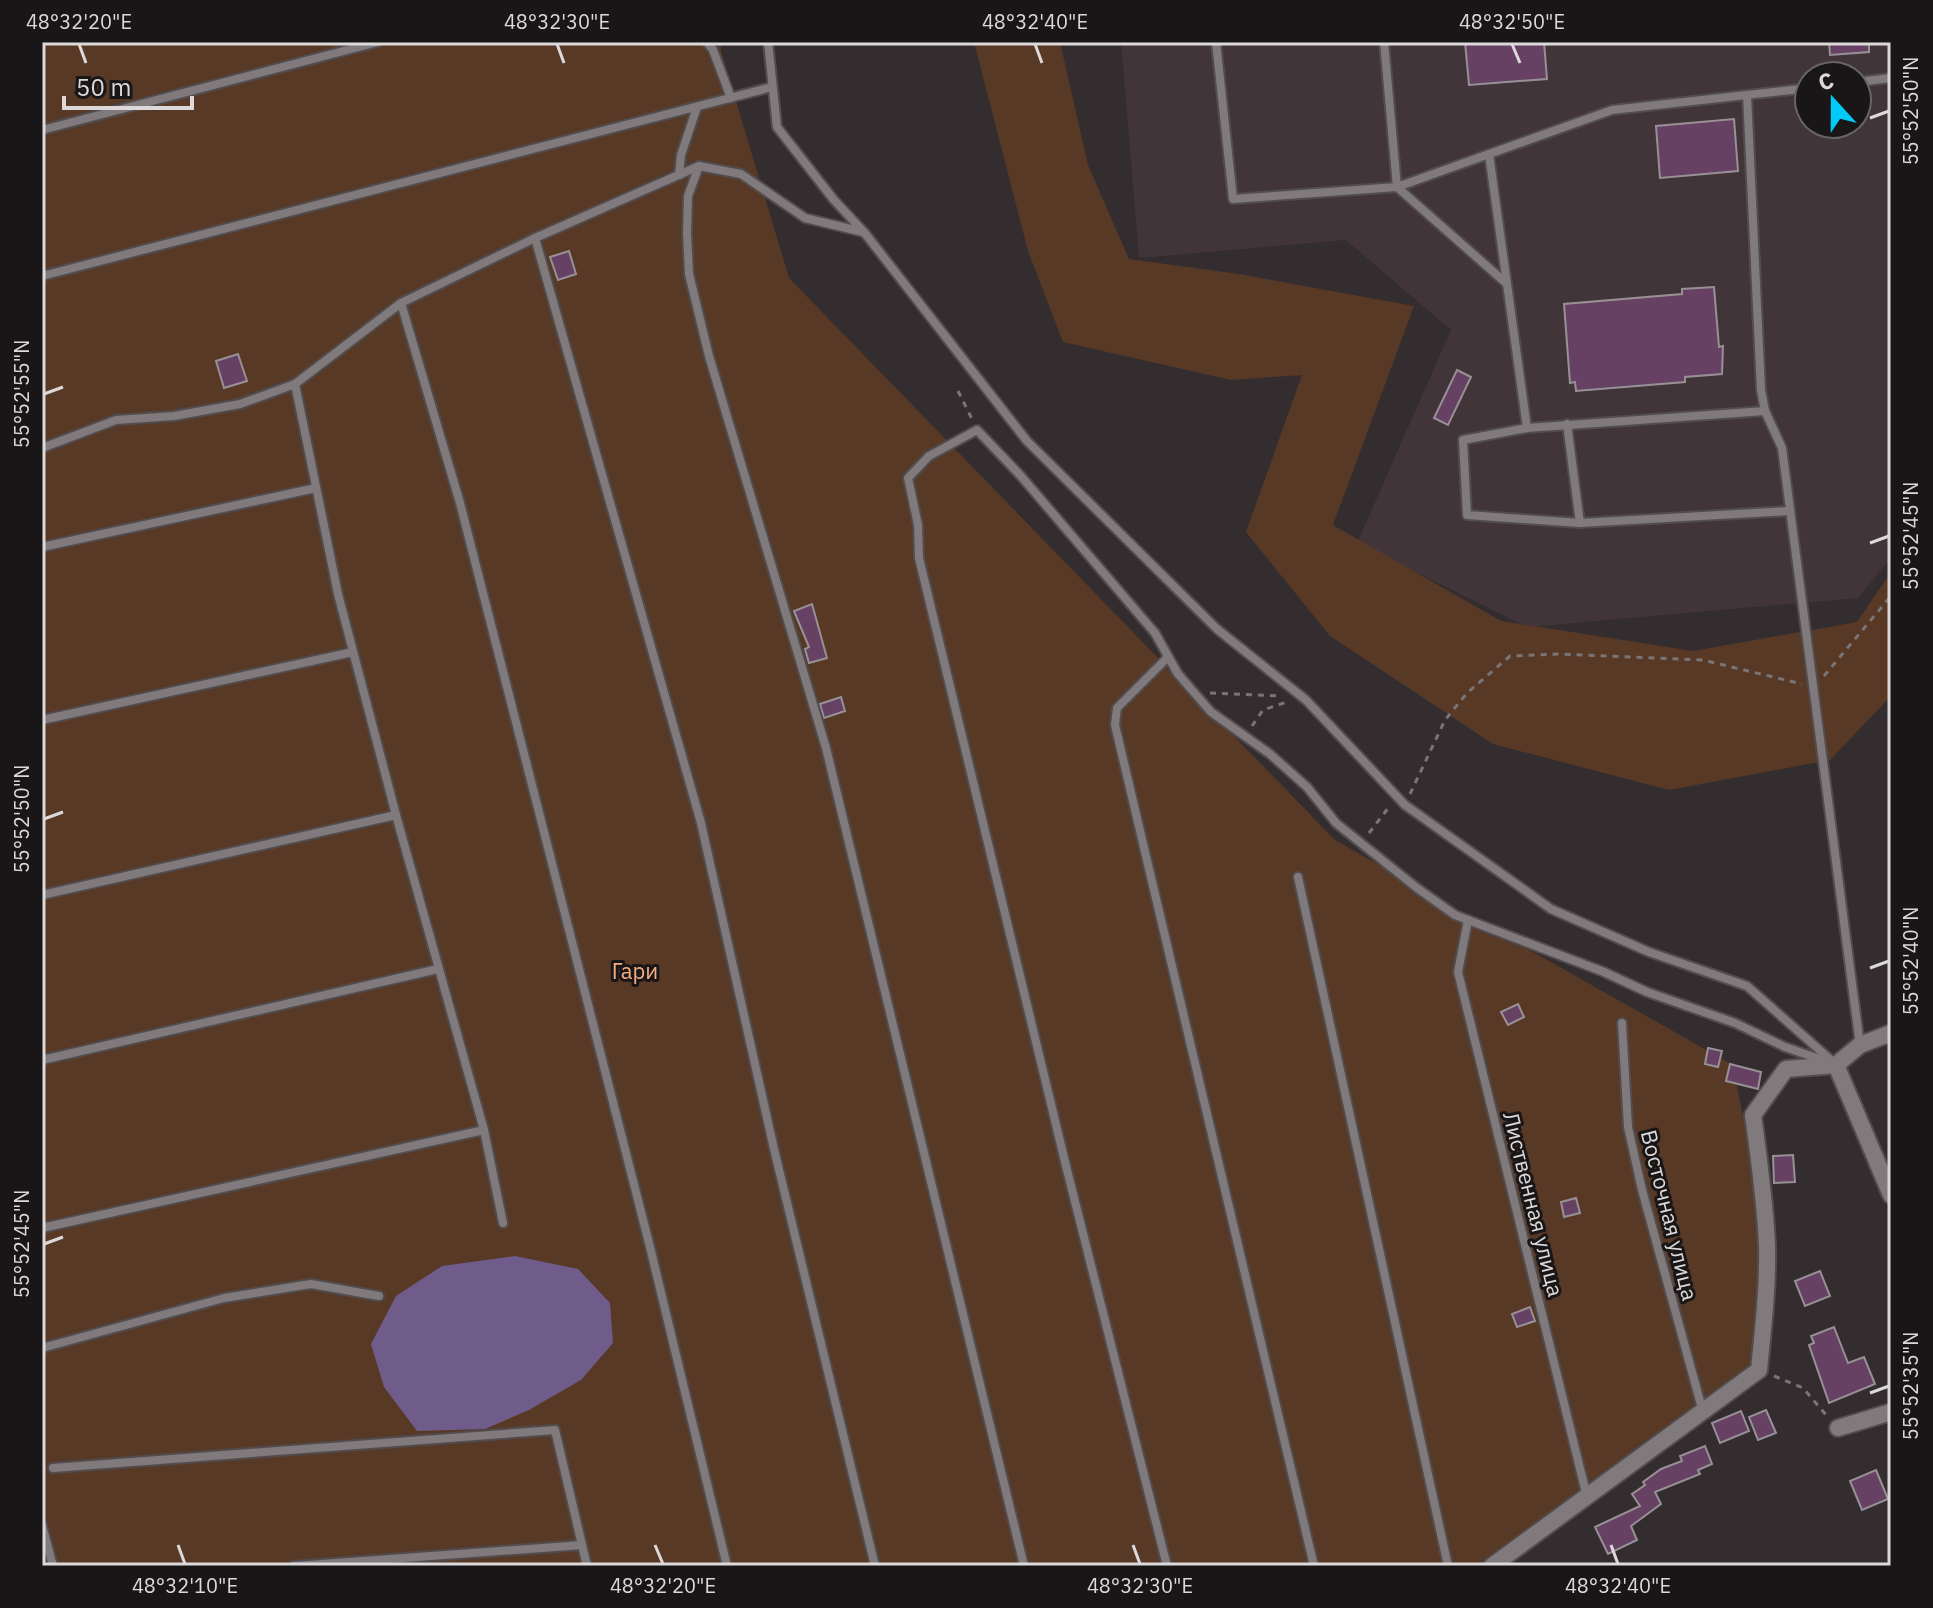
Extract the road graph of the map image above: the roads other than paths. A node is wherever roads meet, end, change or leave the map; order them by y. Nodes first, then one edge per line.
1 (378, 42) edge
2 (707, 42) edge
3 (768, 42) edge
4 (1216, 42) edge
5 (1384, 42) edge
6 (772, 87) junction
7 (1793, 90) edge
8 (1747, 95) junction
9 (731, 98) junction
10 (697, 107) junction
11 (42, 130) edge
12 (1489, 154) junction
13 (699, 166) junction
14 (679, 175) junction
15 (1397, 187) junction
16 (864, 232) junction
17 (535, 238) junction
18 (42, 276) edge
19 (1507, 283) junction
20 (401, 303) junction
21 (295, 384) junction
22 (1765, 411) junction
23 (1567, 424) junction
24 (1527, 428) junction
25 (42, 448) edge
26 (316, 488) junction
27 (1789, 511) junction
28 (1580, 523) junction
29 (42, 547) edge
30 (353, 652) junction
31 (1165, 660) dead end
32 (42, 720) edge
33 (396, 815) junction
34 (1298, 877) dead end
35 (42, 895) edge
36 (1468, 920) junction
37 (438, 969) junction
38 (1622, 1023) dead end
39 (1891, 1033) edge
40 (1860, 1045) junction
41 (42, 1060) edge
42 (1836, 1065) junction
43 (484, 1130) junction
44 (1891, 1195) edge
45 (503, 1223) dead end
46 (42, 1228) edge
47 (379, 1296) dead end
48 (42, 1348) edge
49 (1703, 1412) junction
50 (1891, 1412) edge
51 (1838, 1428) road end
52 (53, 1468) dead end
53 (1587, 1497) junction
54 (42, 1525) edge
55 (582, 1545) junction
56 (53, 1566) edge
57 (294, 1566) edge
58 (587, 1566) edge
59 (727, 1566) edge
60 (875, 1566) edge
61 (1024, 1566) edge
62 (1167, 1566) edge
63 (1314, 1566) edge
64 (1448, 1566) edge
65 (1492, 1566) edge

1 - 11 lane
2 - 9 lane
3 - 6 lane
4 - 15 lane
5 - 15 lane
6 - 9 lane
6 - 16 lane
7 - 8 lane
8 - 12 lane
8 - 22 lane
9 - 10 lane
10 - 14 lane
10 - 18 lane
12 - 15 lane
12 - 19 lane
13 - 14 lane
13 - 16 lane
13 - 61 lane
14 - 17 lane
15 - 19 lane
16 - 42 lane
17 - 20 lane
17 - 60 lane
19 - 24 lane
20 - 21 lane
20 - 59 lane
21 - 25 lane
21 - 26 lane
22 - 23 lane
22 - 27 lane
23 - 24 lane
23 - 28 lane
24 - 28 lane
26 - 29 lane
26 - 30 lane
27 - 28 lane
27 - 40 lane
30 - 32 lane
30 - 33 lane
31 - 63 lane
33 - 35 lane
33 - 37 lane
34 - 64 lane
36 - 42 lane
36 - 53 lane, Лиственная улица
36 - 62 lane
37 - 41 lane
37 - 43 lane
38 - 49 lane, Восточная улица
39 - 40 street
40 - 42 street
42 - 44 street
42 - 49 street
43 - 45 lane
43 - 46 lane
47 - 48 lane
49 - 53 street
50 - 51 street
52 - 55 lane
53 - 65 street
54 - 56 lane
55 - 57 lane
55 - 58 lane

